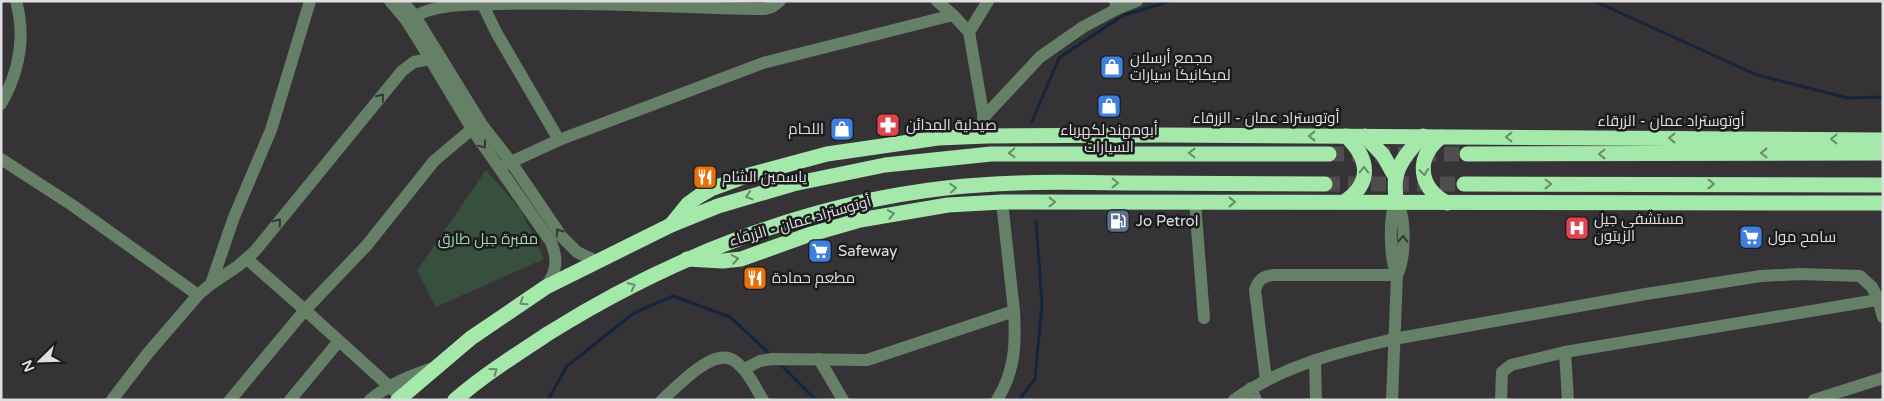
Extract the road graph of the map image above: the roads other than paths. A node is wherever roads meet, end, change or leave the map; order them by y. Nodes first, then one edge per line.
1 (16, 1) edge
2 (310, 1) edge
3 (390, 1) edge
4 (402, 1) edge
5 (780, 1) edge
6 (937, 1) edge
7 (988, 1) edge
8 (1137, 1) edge
9 (589, 2) edge
10 (483, 5) junction
11 (1116, 5) edge
12 (953, 15) junction
13 (415, 16) junction
14 (969, 32) junction
15 (430, 59) junction
16 (1, 104) edge
17 (983, 118) junction
18 (472, 129) junction
19 (987, 136) junction
20 (1346, 136) junction
21 (1365, 136) junction
22 (1423, 136) junction
23 (1441, 137) junction
24 (559, 140) junction
25 (1883, 140) edge
26 (1883, 153) edge
27 (827, 154) junction
28 (1329, 154) tunnel mouth
29 (1467, 154) tunnel mouth
30 (1, 159) edge
31 (506, 164) junction
32 (832, 175) junction
33 (1396, 178) junction
34 (1325, 184) tunnel mouth
35 (1464, 184) tunnel mouth
36 (1883, 184) edge
37 (1002, 202) junction
38 (1195, 202) junction
39 (1344, 202) junction
40 (1396, 202) junction
41 (1447, 203) junction
42 (1883, 203) edge
43 (838, 208) junction
44 (670, 225) junction
45 (842, 225) junction
46 (247, 259) junction
47 (687, 259) junction
48 (596, 261) junction
49 (1397, 276) junction
50 (211, 284) junction
51 (546, 287) junction
52 (198, 295) junction
53 (1880, 299) edge
54 (305, 310) junction
55 (1014, 311) junction
56 (1883, 317) edge
57 (1204, 318) dead end
58 (1394, 339) junction
59 (339, 341) junction
60 (1565, 352) junction
61 (819, 358) junction
62 (1315, 360) junction
63 (436, 367) junction
64 (744, 369) junction
65 (1883, 378) edge
66 (1266, 380) junction
67 (389, 386) junction
68 (1254, 394) edge
69 (400, 398) edge
70 (112, 400) edge
71 (230, 400) edge
72 (290, 400) edge
73 (370, 400) edge
74 (454, 400) edge
75 (662, 400) edge
76 (762, 400) edge
77 (843, 400) edge
78 (997, 400) edge
79 (1234, 400) edge
80 (1316, 400) edge
81 (1392, 400) edge
82 (1501, 400) edge
83 (1568, 400) edge
84 (1814, 400) edge

1 - 16 street
2 - 50 street
3 - 15 street
4 - 13 street
5 - 9 street
6 - 12 street
7 - 14 street
8 - 11 street
9 - 10 street
10 - 13 street
10 - 24 street
11 - 17 street
12 - 14 street
12 - 24 street
13 - 31 street
14 - 17 street
15 - 18 street
46 -> 15 street
17 - 19 street
18 -> 31 street
18 - 54 street
20 -> 19 highway, أوتوستراد عمان - الزرقاء
19 - 27 highway, أوتوستراد عمان - الزرقاء
20 - 21 highway, أوتوستراد عمان - الزرقاء
39 -> 20 highway
21 - 22 highway, أوتوستراد عمان - الزرقاء
21 - 33 highway
22 - 23 highway, أوتوستراد عمان - الزرقاء
22 - 33 highway
25 -> 23 highway, أوتوستراد عمان - الزرقاء
23 -> 41 highway
24 - 31 street
26 -> 29 highway
27 - 32 highway
27 - 44 highway, أوتوستراد عمان - الزرقاء
28 -> 32 highway, أوتوستراد عمان - الزرقاء
30 - 52 street
48 -> 31 street
31 - 51 street
32 -> 44 highway, أوتوستراد عمان - الزرقاء
33 - 40 highway
43 -> 34 highway, أوتوستراد عمان - الزرقاء
35 -> 36 highway
37 -> 38 highway, أوتوستراد عمان - الزرقاء
45 -> 37 highway, أوتوستراد عمان - الزرقاء
37 - 55 street
38 -> 39 highway, أوتوستراد عمان - الزرقاء
38 - 57 street
39 - 40 highway, أوتوستراد عمان - الزرقاء
40 - 41 highway, أوتوستراد عمان - الزرقاء
40 - 49 street
41 - 42 highway, أوتوستراد عمان - الزرقاء
43 - 45 highway
43 - 47 highway, أوتوستراد عمان - الزرقاء
44 - 48 highway, أوتوستراد عمان - الزرقاء
47 -> 45 highway, أوتوستراد عمان - الزرقاء
46 - 50 street
46 - 54 street
74 -> 47 highway, أوتوستراد عمان - الزرقاء
48 - 51 highway, أوتوستراد عمان - الزرقاء
49 - 58 street
49 - 66 street
50 - 52 street
51 -> 63 highway, أوتوستراد عمان - الزرقاء
52 - 70 street
53 - 56 street
53 - 58 street
53 - 60 street
54 - 59 street
54 - 71 street
55 - 61 street
55 - 78 street
58 - 62 street
58 - 81 street
59 - 67 street
59 - 72 street
60 - 82 street
60 - 83 street
61 - 64 street
61 - 77 street
62 - 66 street
62 - 80 street
63 - 67 street
63 - 69 highway, أوتوستراد عمان - الزرقاء
64 - 75 street
64 - 76 street
65 - 84 street
66 - 68 street
67 - 69 street
67 - 73 street
68 - 79 street

